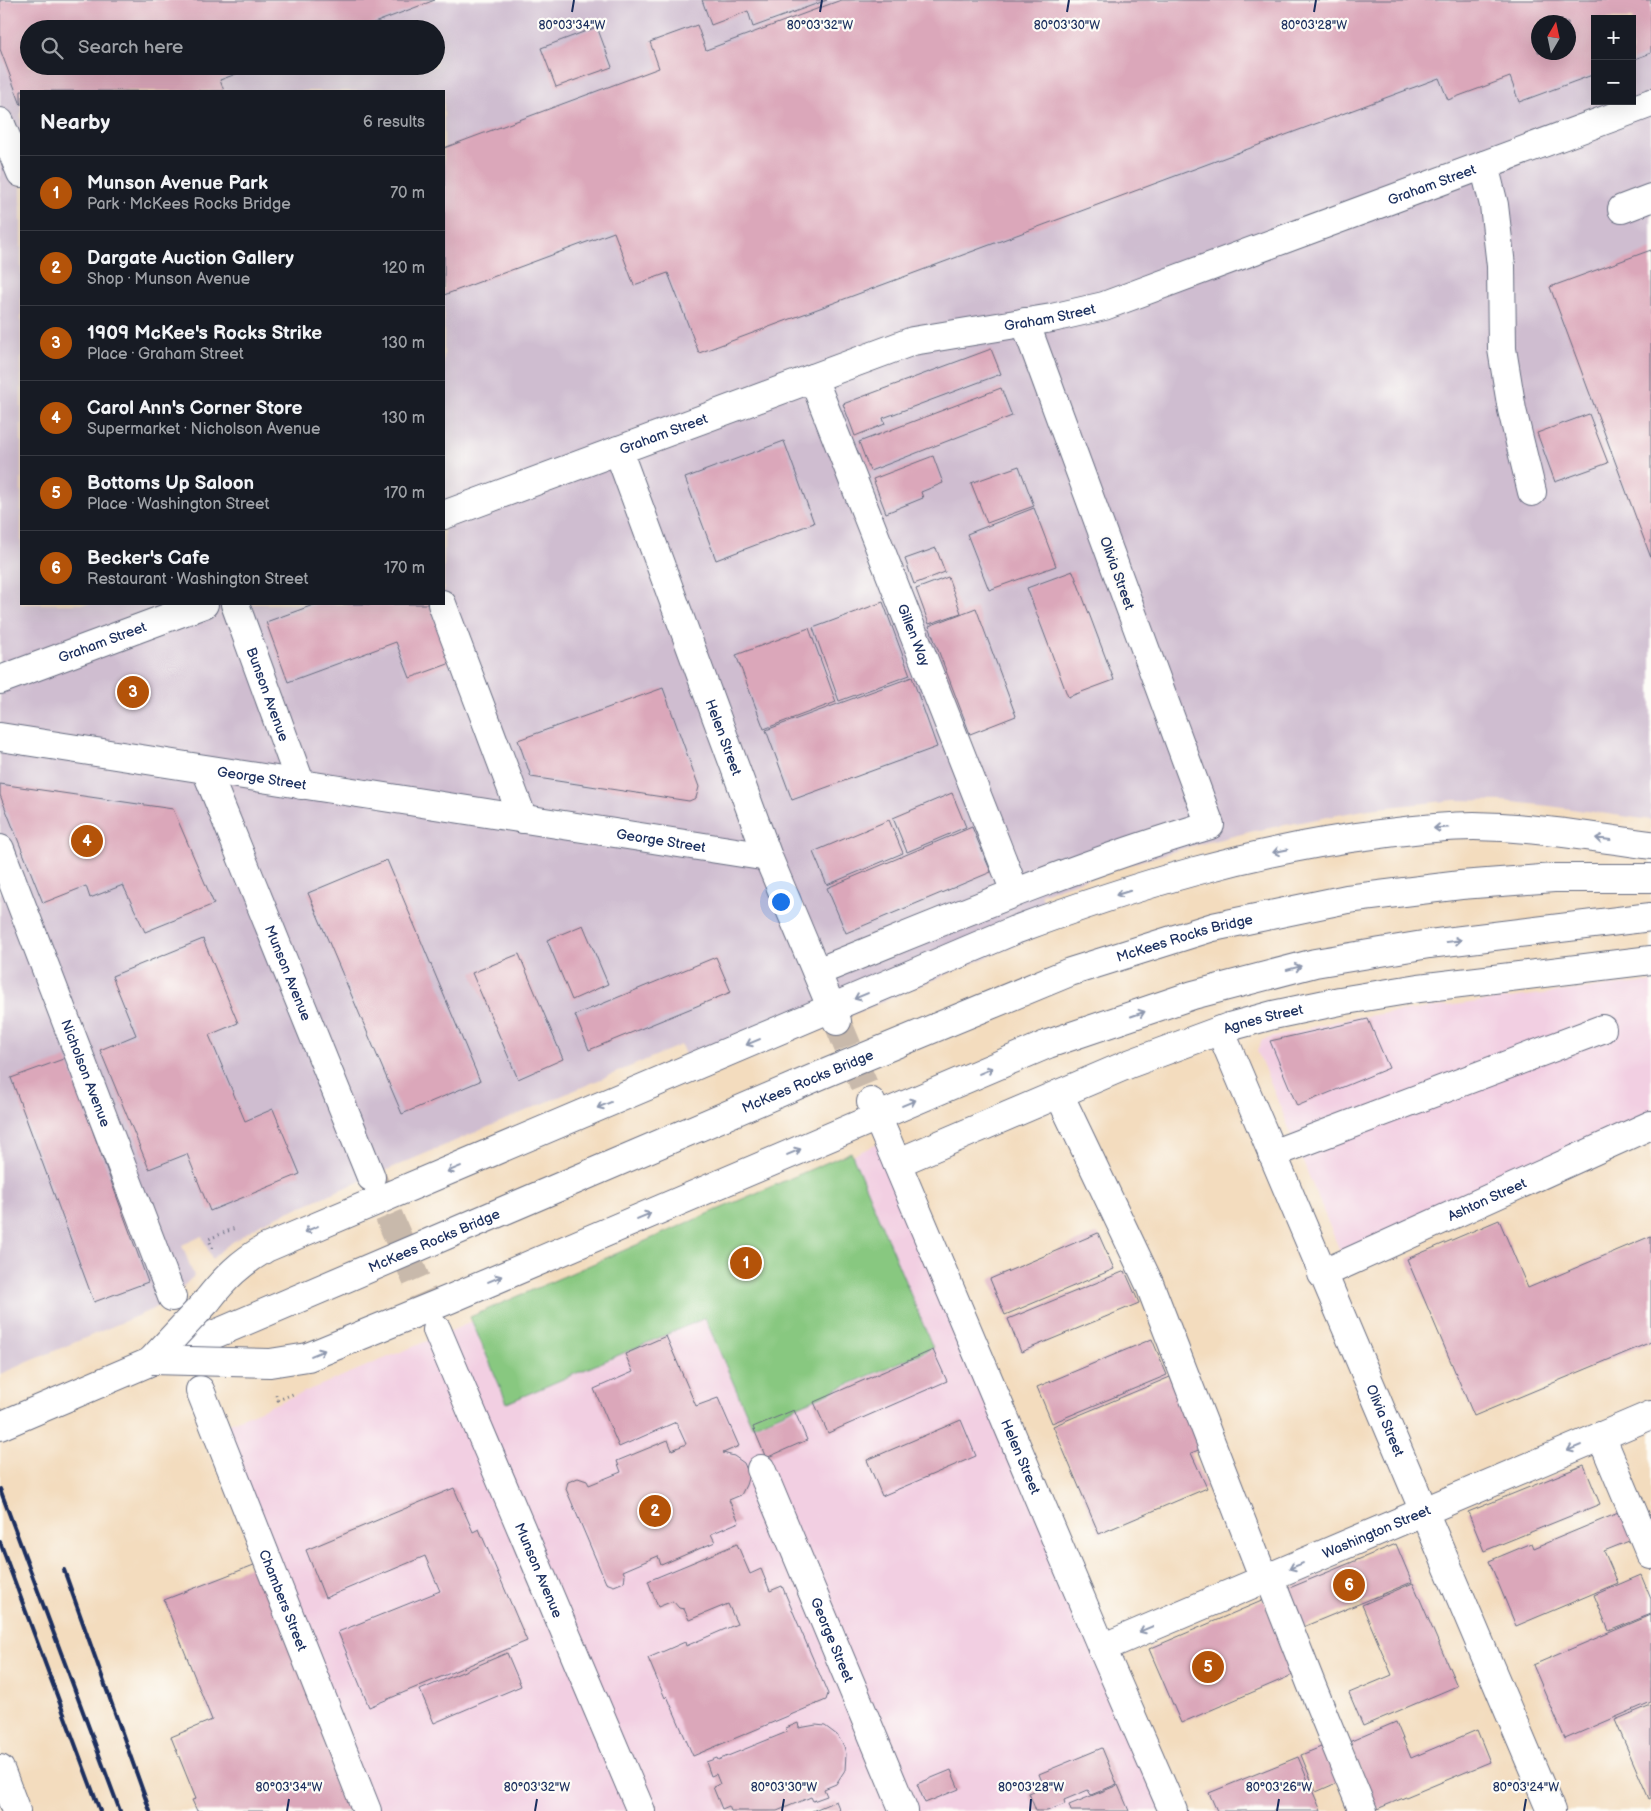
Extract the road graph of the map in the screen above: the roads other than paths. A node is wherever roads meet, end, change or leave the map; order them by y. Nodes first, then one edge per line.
1 (1651, 104) edge
2 (0, 122) edge
3 (1484, 165) junction
4 (20, 171) edge
5 (1651, 198) edge
6 (1622, 209) dead end
7 (1025, 322) junction
8 (813, 378) junction
9 (618, 450) junction
10 (1532, 492) dead end
11 (445, 515) edge
12 (201, 605) edge
13 (235, 605) edge
14 (442, 605) edge
15 (0, 680) edge
16 (0, 738) edge
17 (206, 770) junction
18 (302, 785) junction
19 (523, 819) junction
20 (1651, 845) edge
21 (0, 849) edge
22 (768, 858) junction
23 (1651, 878) edge
24 (1015, 892) junction
25 (1651, 917) edge
26 (1651, 960) edge
27 (817, 972) junction
28 (835, 1015) junction
29 (1602, 1029) dead end
30 (1220, 1030) junction
31 (1059, 1094) junction
32 (874, 1110) junction
33 (1651, 1125) edge
34 (1272, 1154) junction
35 (896, 1163) junction
36 (371, 1176) tunnel mouth
37 (1322, 1274) junction
38 (172, 1297) dead end
39 (437, 1330) tunnel mouth
40 (161, 1357) junction
41 (200, 1390) dead end
42 (1651, 1415) edge
43 (0, 1426) edge
44 (1601, 1436) junction
45 (761, 1469) dead end
46 (1423, 1512) junction
47 (1651, 1555) edge
48 (1267, 1578) junction
49 (1102, 1648) junction
50 (0, 1769) edge
51 (16, 1811) edge
52 (368, 1811) edge
53 (641, 1811) edge
54 (904, 1811) edge
55 (1173, 1811) edge
56 (1363, 1811) edge
57 (1551, 1811) edge

1 - 3 street, Graham Street
2 - 4 street
3 - 7 street, Graham Street
3 - 10 street
5 - 6 street
7 - 8 street, Graham Street
7 - 24 street, Olivia Street
8 - 9 street, Graham Street
8 - 24 street, Gillen Way
9 - 11 street, Graham Street
9 - 22 street, Helen Street
12 - 15 street, Graham Street
13 - 18 street, Bunson Avenue
14 - 19 street
16 - 17 street, George Street
17 - 18 street, George Street
17 - 36 street, Munson Avenue
18 - 19 street, George Street
19 - 22 street, George Street
20 -> 28 street
21 - 38 street, Nicholson Avenue
22 - 27 street, Helen Street
23 - 40 street, McKees Rocks Bridge
24 - 27 street
32 -> 25 street
26 - 30 street, Agnes Street
27 - 28 street, Helen Street
28 -> 40 street, bridge
29 - 34 street
30 - 31 street, Agnes Street
30 - 34 street, Olivia Street
31 - 35 street, Agnes Street
31 - 48 street
32 - 35 street, Helen Street
40 -> 32 street, bridge
33 - 37 street, Ashton Street
34 - 37 street, Olivia Street
35 - 49 street, Helen Street
37 - 46 street, Olivia Street
39 - 53 street, Munson Avenue
40 - 43 street, McKees Rocks Bridge
41 - 52 street, Chambers Street
42 - 44 street, Washington Street
44 -> 46 street, Washington Street
44 - 47 street
45 - 54 street, George Street
46 -> 48 street, Washington Street
46 - 57 street, Olivia Street
48 -> 49 street, Washington Street
48 - 56 street
49 - 55 street, Helen Street
50 - 51 street

